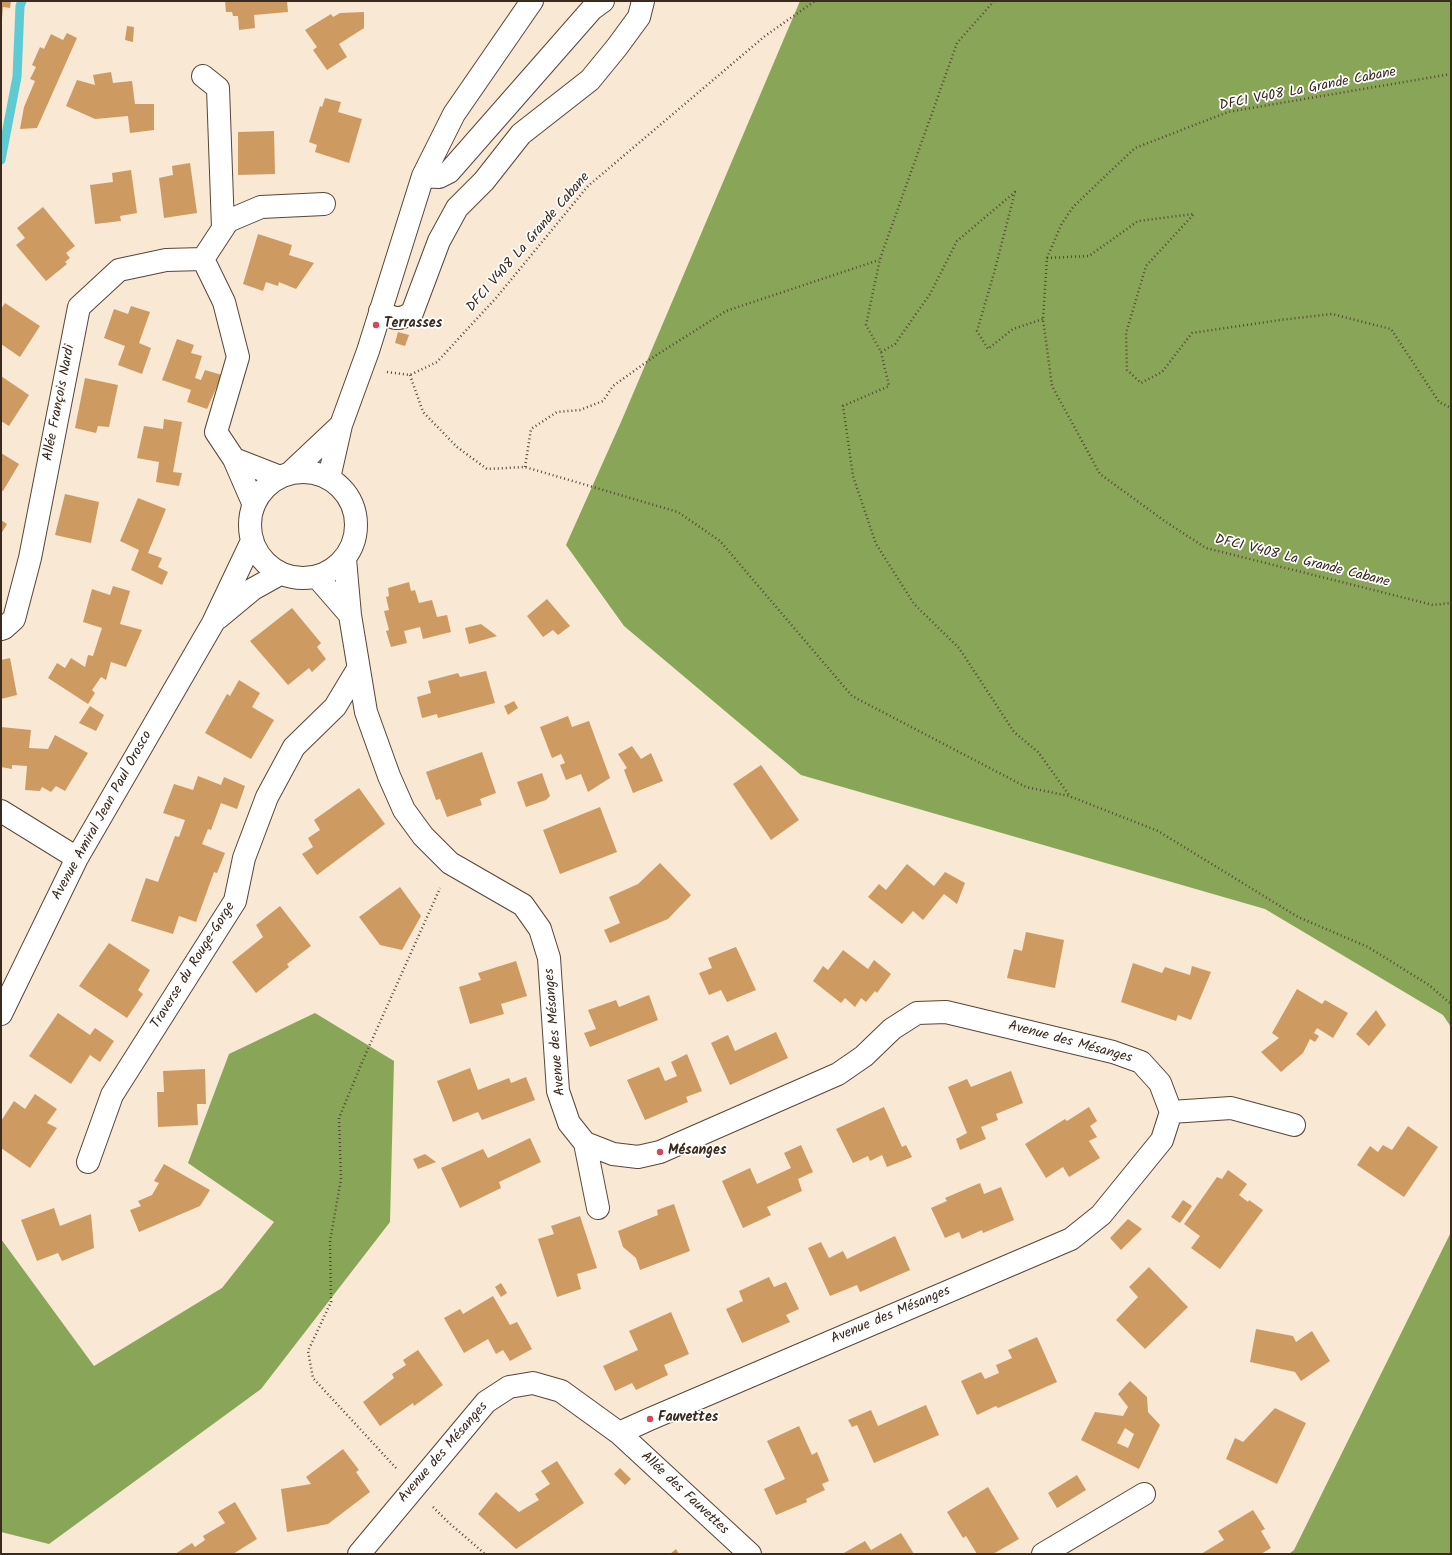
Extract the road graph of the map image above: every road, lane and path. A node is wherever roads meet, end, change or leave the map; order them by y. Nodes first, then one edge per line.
1 (532, 1) edge
2 (603, 1) edge
3 (643, 1) edge
4 (815, 1) edge
5 (994, 1) edge
6 (1451, 74) edge
7 (203, 76) dead end
8 (423, 176) junction
9 (324, 204) dead end
10 (223, 228) junction
11 (1047, 258) junction
12 (203, 259) junction
13 (880, 260) junction
14 (380, 311) junction
15 (1043, 319) junction
16 (881, 352) junction
17 (361, 370) junction
18 (410, 374) junction
19 (1451, 408) edge
20 (341, 425) junction
21 (234, 459) junction
22 (525, 467) junction
23 (284, 476) junction
24 (329, 478) junction
25 (254, 505) junction
26 (252, 541) junction
27 (345, 559) junction
28 (280, 574) junction
29 (316, 577) junction
30 (1451, 603) edge
31 (350, 615) junction
32 (213, 623) junction
33 (1, 629) edge
34 (358, 669) junction
35 (1069, 796) junction
36 (1, 811) edge
37 (77, 858) junction
38 (450, 863) junction
39 (1451, 1004) edge
40 (1, 1014) edge
41 (1171, 1112) junction
42 (1294, 1125) dead end
43 (585, 1143) junction
44 (88, 1162) dead end
45 (598, 1208) dead end
46 (619, 1433) junction
47 (414, 1488) junction
48 (1144, 1494) dead end
49 (359, 1554) edge
50 (485, 1554) edge
51 (750, 1554) edge
52 (1043, 1554) edge

1 - 8 street
2 - 8 street
3 - 14 street
4 - 18 path, DFCI V408 La Grande Cabane
5 - 13 path
6 - 11 path, DFCI V408 La Grande Cabane
7 - 10 street
8 - 14 street
9 - 10 street
10 - 12 street
11 - 15 path, DFCI V408 La Grande Cabane
11 - 19 path
12 - 21 street
12 - 33 street, Allée François Nardi
13 - 16 path
13 - 22 path
14 - 17 street
15 - 16 path
15 - 30 path, DFCI V408 La Grande Cabane
16 - 35 path
17 - 18 path, DFCI V408 La Grande Cabane
17 - 20 street
18 - 22 path
20 - 23 street
20 - 24 street
21 - 23 street
21 - 25 street
22 - 35 path
23 - 24 street
23 - 25 street
24 - 27 street
25 - 26 street
26 - 28 street
26 - 32 street
27 - 29 street
27 - 31 street, Avenue des Mésanges
28 - 29 street
28 - 32 street
29 - 31 street
31 - 34 street, Avenue des Mésanges
32 - 37 street, Avenue Amiral Jean Paul Orosco
34 - 38 street, Avenue des Mésanges
34 - 44 street, Traverse du Rouge-Gorge
35 - 39 path
36 - 37 street
37 - 40 street, Avenue Amiral Jean Paul Orosco
38 - 43 street, Avenue des Mésanges
38 - 47 path
41 - 42 street
41 - 43 street, Avenue des Mésanges
41 - 46 street, Avenue des Mésanges
43 - 45 street
46 - 47 street, Avenue des Mésanges
46 - 51 street, Allée des Fauvettes
47 - 49 street, Avenue des Mésanges
47 - 50 path
48 - 52 street

